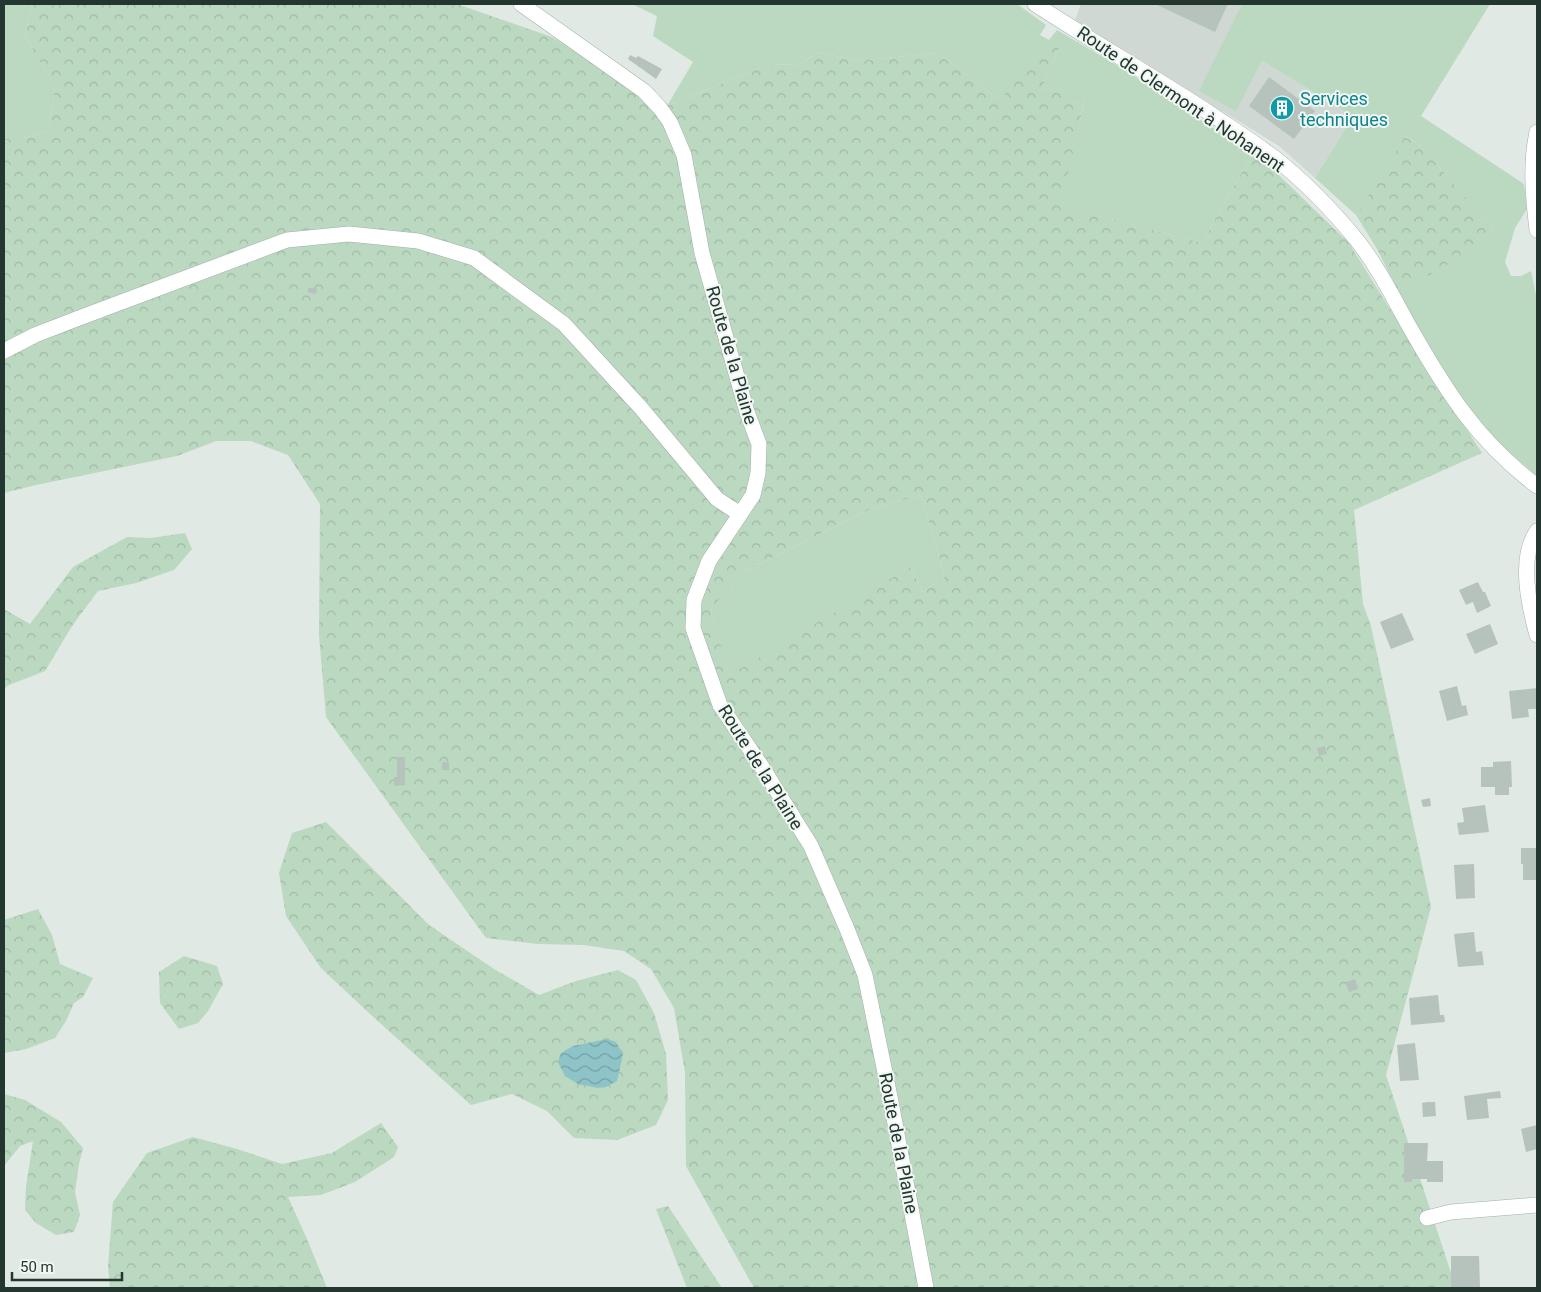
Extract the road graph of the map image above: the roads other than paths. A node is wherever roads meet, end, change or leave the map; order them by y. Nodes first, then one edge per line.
1 (521, 4) edge
2 (1045, 6) edge
3 (1537, 132) edge
4 (1537, 230) edge
5 (4, 351) edge
6 (1537, 486) edge
7 (740, 514) junction
8 (1537, 531) edge
9 (1537, 635) edge
10 (1537, 1205) edge
11 (1427, 1218) dead end
12 (926, 1288) edge

1 - 7 street, Route de la Plaine
2 - 6 street, Route de Clermont à Nohanent
3 - 4 street
5 - 7 street
7 - 12 street, Route de la Plaine
8 - 9 street
10 - 11 street

